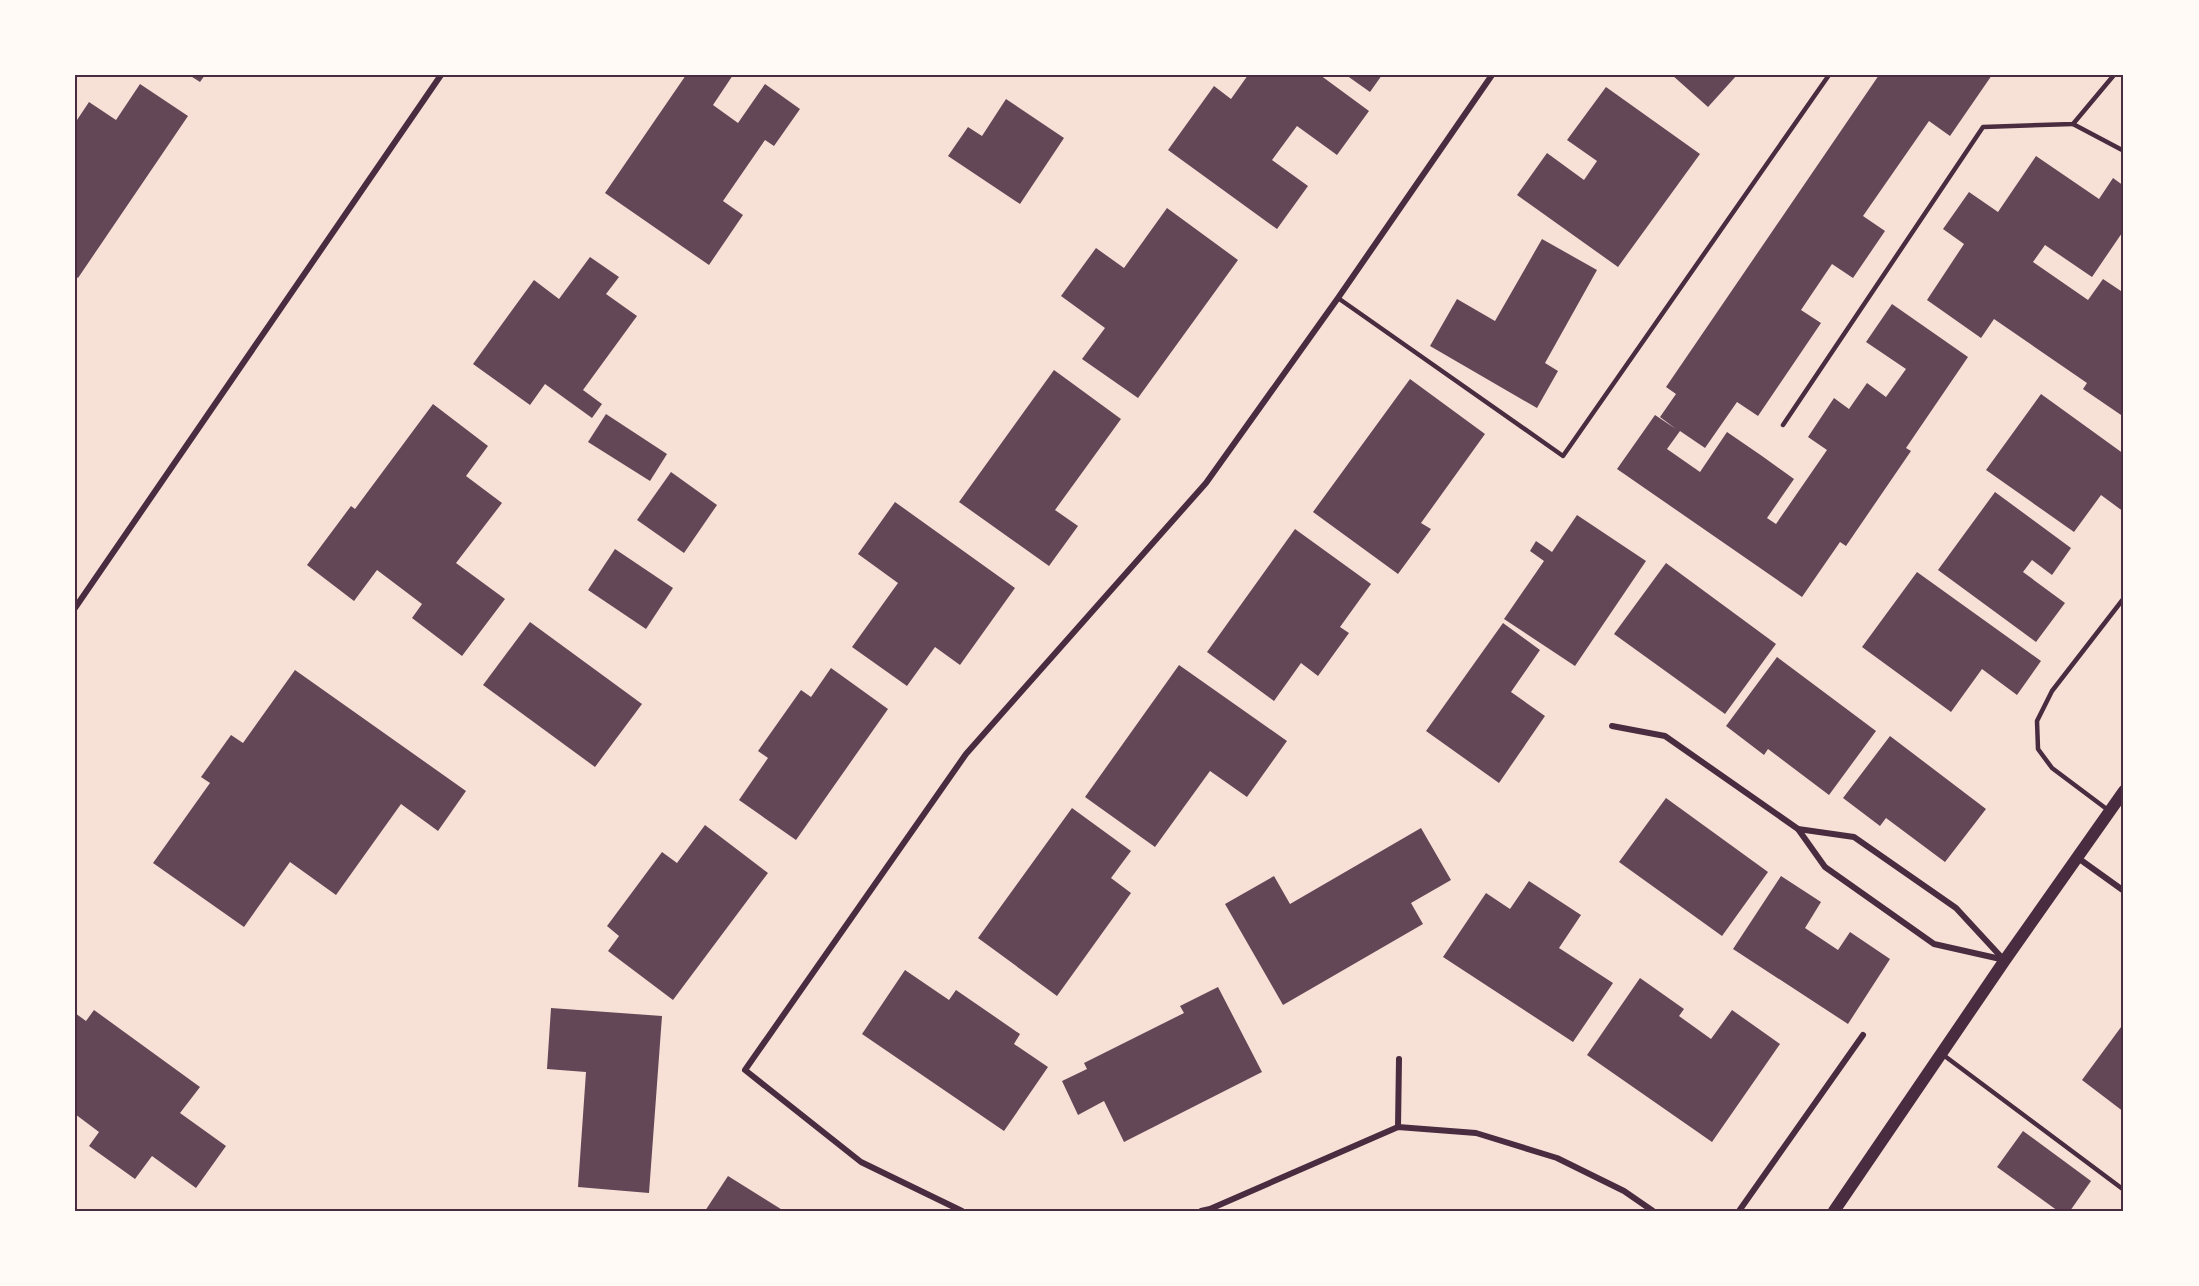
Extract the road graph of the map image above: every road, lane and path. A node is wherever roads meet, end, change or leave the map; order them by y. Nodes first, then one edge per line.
1 (441, 75) edge
2 (1492, 75) edge
3 (1829, 75) edge
4 (2114, 75) edge
5 (2073, 124) junction
6 (2124, 152) edge
7 (1338, 298) junction
8 (1783, 425) dead end
9 (2124, 598) edge
10 (75, 608) edge
11 (1612, 726) dead end
12 (2124, 791) edge
13 (2110, 812) junction
14 (1798, 829) junction
15 (2078, 858) junction
16 (2124, 891) edge
17 (2005, 960) junction
18 (1863, 1035) dead end
19 (1942, 1054) junction
20 (1398, 1059) dead end
21 (1398, 1127) junction
22 (2124, 1190) edge
23 (962, 1211) edge
24 (1201, 1211) edge
25 (1653, 1211) edge
26 (1738, 1211) edge
27 (1834, 1211) edge

1 - 10 street
2 - 7 street
3 - 7 lane
4 - 5 lane
5 - 6 lane
5 - 8 lane
7 - 23 street
9 - 13 lane
11 - 14 street
12 - 13 main road
13 - 15 main road
14 - 17 street
14 - 17 street
15 - 16 street
15 - 17 main road
17 - 19 main road
18 - 26 street
19 - 22 lane
19 - 27 main road
20 - 21 street
21 - 24 street
21 - 25 street

